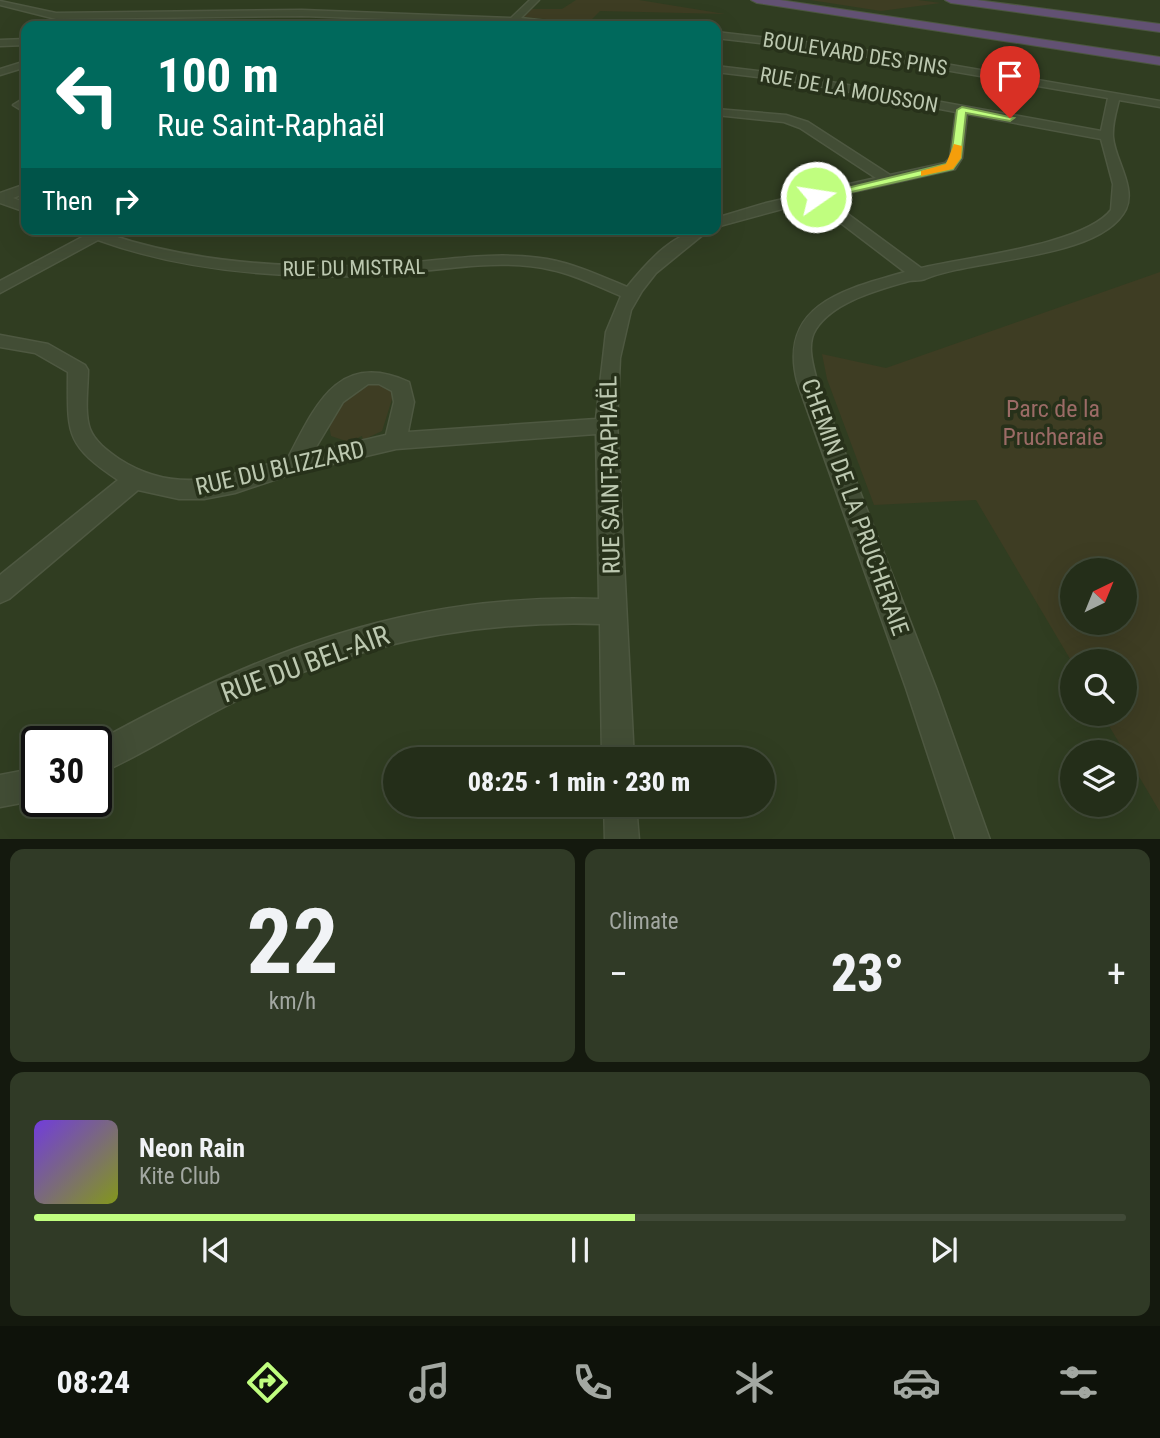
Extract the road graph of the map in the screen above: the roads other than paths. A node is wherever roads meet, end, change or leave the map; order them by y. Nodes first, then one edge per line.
1 (535, 0) edge
2 (757, 0) edge
3 (951, 0) edge
4 (340, 2) dead end
5 (0, 3) edge
6 (47, 5) dead end
7 (166, 6) dead end
8 (26, 10) junction
9 (328, 14) junction
10 (154, 15) junction
11 (0, 16) edge
12 (394, 16) junction
13 (514, 20) junction
14 (145, 21) edge
15 (389, 21) edge
16 (523, 21) edge
17 (1160, 28) edge
18 (721, 35) edge
19 (21, 42) edge
20 (0, 43) edge
21 (1160, 61) edge
22 (21, 66) edge
23 (721, 70) edge
24 (0, 72) edge
25 (1114, 96) junction
26 (1160, 104) edge
27 (962, 110) junction
28 (721, 113) edge
29 (1106, 136) junction
30 (888, 180) junction
31 (21, 190) edge
32 (816, 197) junction
33 (2, 200) edge
34 (21, 206) edge
35 (721, 221) edge
36 (87, 235) edge
37 (105, 235) edge
38 (695, 235) edge
39 (920, 275) junction
40 (0, 288) edge
41 (628, 293) junction
42 (0, 341) edge
43 (606, 426) junction
44 (396, 441) junction
45 (296, 464) junction
46 (134, 480) junction
47 (0, 591) edge
48 (612, 612) junction
49 (617, 747) edge
50 (112, 750) edge
51 (21, 788) edge
52 (0, 791) edge
53 (621, 817) edge
54 (622, 839) edge
55 (973, 839) edge

1 - 13 street
2 - 21 highway
3 - 17 highway
4 - 9 street
5 - 8 street
6 - 8 street
7 - 10 street
8 - 10 street
8 - 11 street
9 - 10 street
9 - 12 street
10 - 14 street
12 - 13 street
12 - 15 street
13 - 16 street
18 - 25 street, BOULEVARD DES PINS
19 - 20 street
22 - 24 street
23 - 27 street, RUE DE LA MOUSSON
25 - 26 street, BOULEVARD DES PINS
25 - 29 street, CHEMIN DE LA PRUCHERAIE
27 - 29 street, RUE DE LA MOUSSON
27 - 30 street
28 - 30 street
29 - 39 street, CHEMIN DE LA PRUCHERAIE
30 - 32 street
31 - 33 street
32 - 35 street
32 - 39 street
33 - 34 street
36 - 40 street
37 - 41 street, RUE DU MISTRAL
38 - 41 street, RUE SAINT-RAPHAËL
39 - 55 street, CHEMIN DE LA PRUCHERAIE
41 - 43 street, RUE SAINT-RAPHAËL
42 - 46 street, RUE DU BLIZZARD
43 - 44 street, RUE DU BLIZZARD
43 - 48 street, RUE SAINT-RAPHAËL
44 - 45 street, RUE DU BLIZZARD
44 - 45 street
45 - 46 street, RUE DU BLIZZARD
46 - 47 street
48 - 49 street, RUE SAINT-RAPHAËL
48 - 50 street, RUE DU BEL-AIR
51 - 52 street
53 - 54 street

